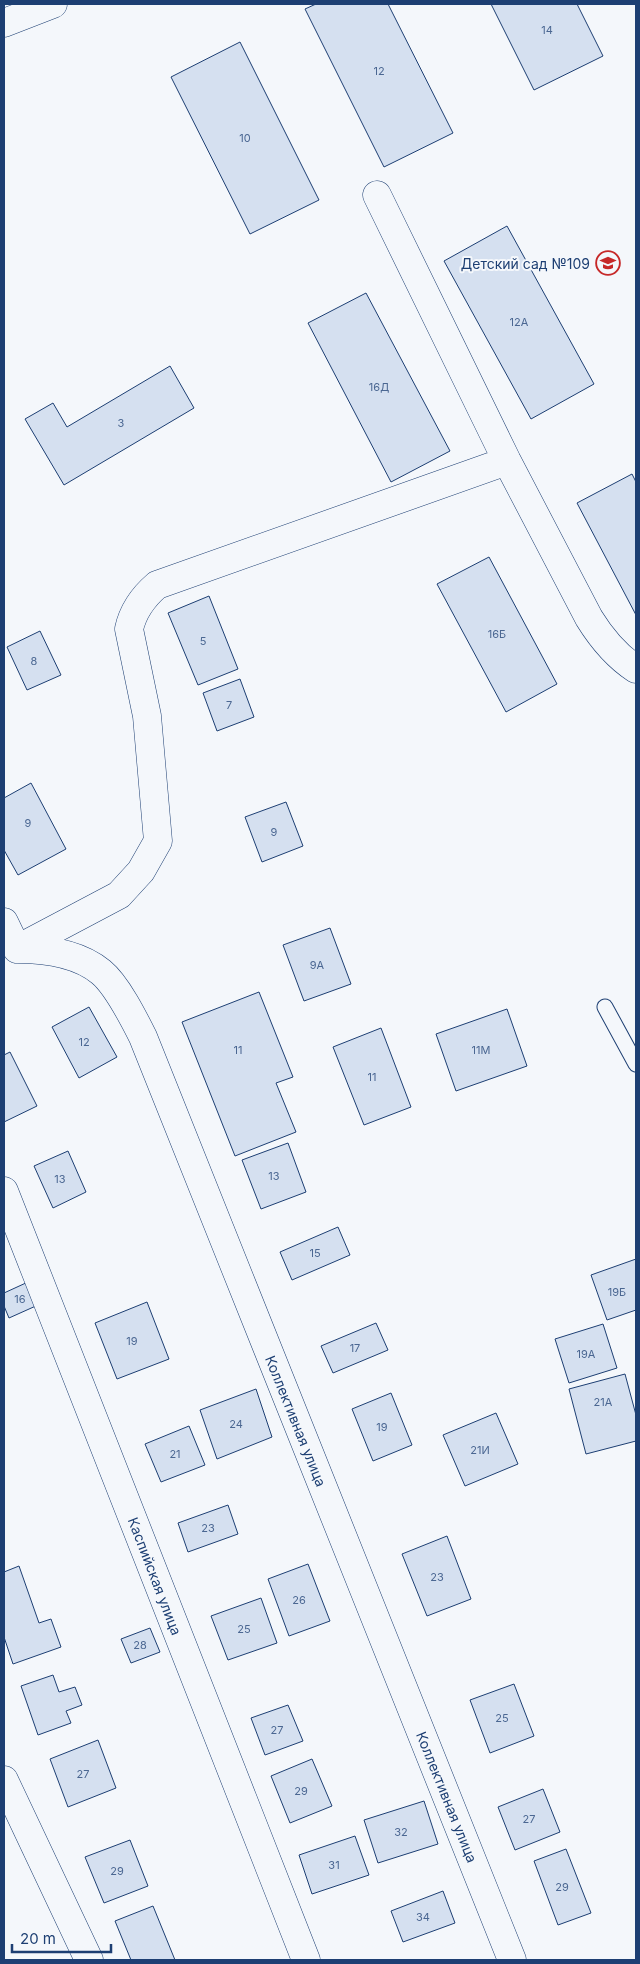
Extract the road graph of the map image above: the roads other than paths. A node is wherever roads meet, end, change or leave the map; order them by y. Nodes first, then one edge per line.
1 (53, 4) edge
2 (4, 23) edge
3 (377, 195) dead end
4 (507, 461) junction
5 (636, 669) edge
6 (4, 922) edge
7 (10, 954) edge
8 (605, 1006) dead end
9 (636, 1064) edge
10 (4, 1191) edge
11 (4, 1780) edge
12 (89, 1960) edge
13 (306, 1960) edge
14 (512, 1960) edge

1 - 2 street
3 - 4 street
4 - 5 street
4 - 7 street
6 - 7 street
7 - 14 street, Коллективная улица
8 - 9 lane
10 - 13 street, Каспийская улица
11 - 12 street

